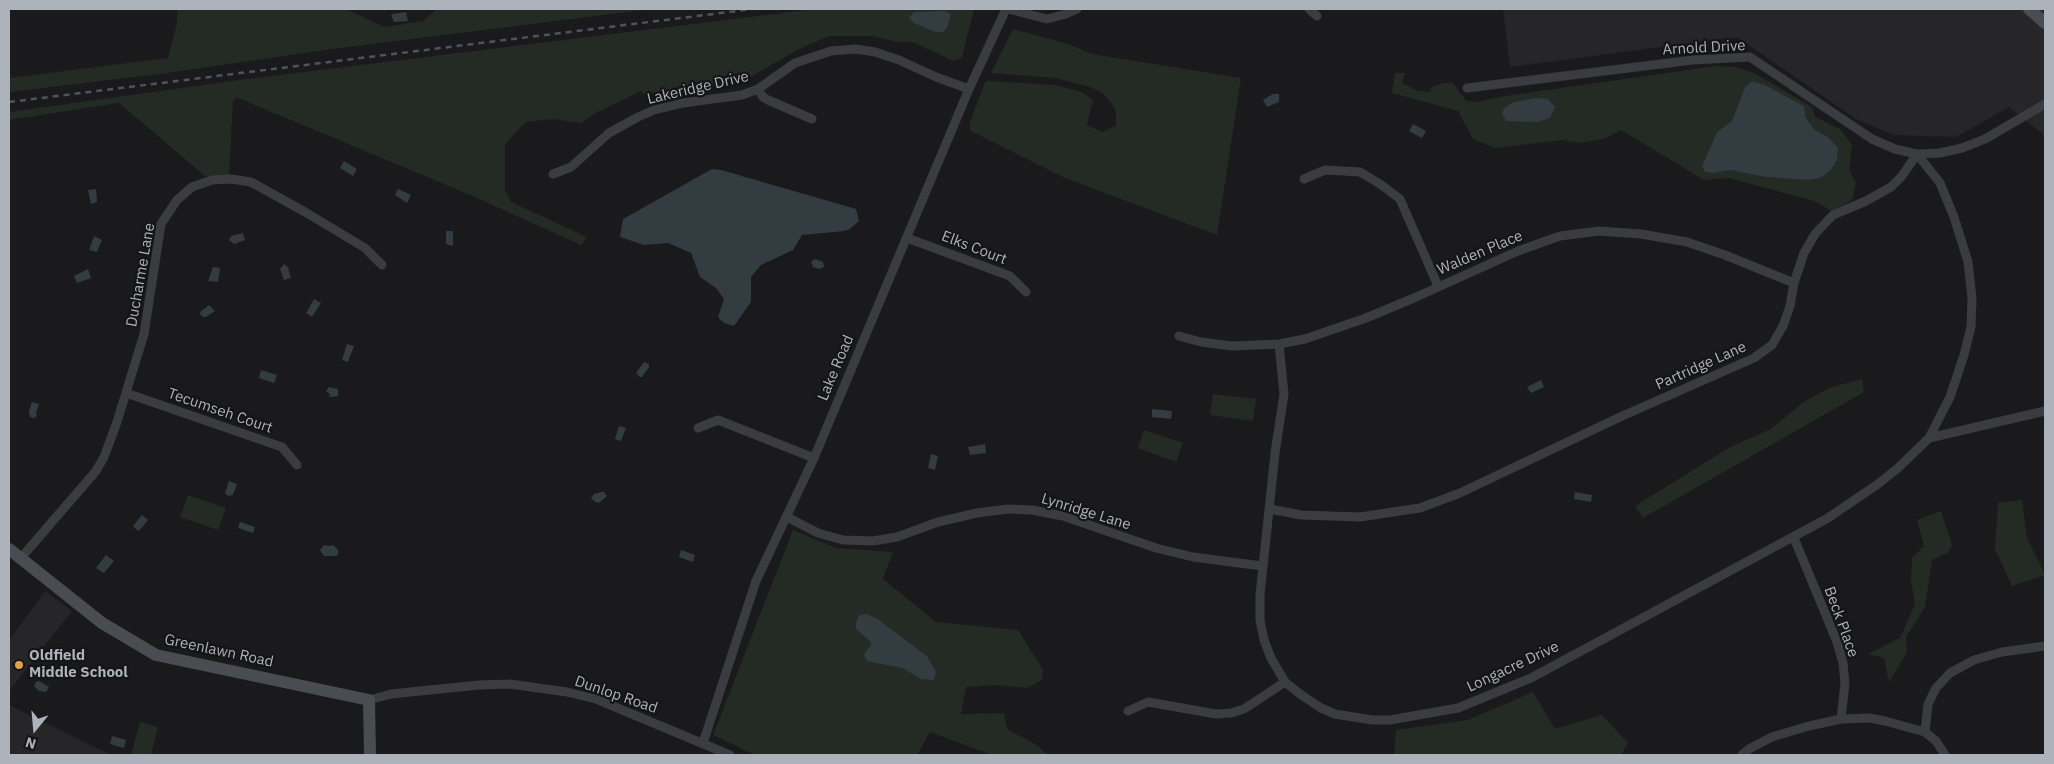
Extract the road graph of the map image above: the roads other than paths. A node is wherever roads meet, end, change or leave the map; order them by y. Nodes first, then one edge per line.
1 (1007, 9) edge
2 (1076, 9) edge
3 (1309, 9) edge
4 (2028, 9) edge
5 (1317, 16) dead end
6 (2045, 23) edge
7 (1467, 88) dead end
8 (758, 89) junction
9 (969, 90) junction
10 (2045, 104) edge
11 (812, 119) dead end
12 (1917, 154) junction
13 (554, 174) dead end
14 (1304, 179) dead end
15 (907, 238) junction
16 (382, 265) dead end
17 (1794, 283) junction
18 (1438, 286) junction
19 (1026, 292) dead end
20 (1179, 336) dead end
21 (1279, 344) junction
22 (126, 393) junction
23 (2045, 411) edge
24 (698, 428) dead end
25 (1929, 438) junction
26 (814, 458) junction
27 (297, 465) dead end
28 (1270, 509) junction
29 (787, 517) junction
30 (1794, 538) junction
31 (9, 549) edge
32 (20, 559) junction
33 (1262, 566) junction
34 (2045, 646) edge
35 (1285, 682) junction
36 (369, 700) junction
37 (1128, 711) dead end
38 (1841, 719) junction
39 (1924, 732) junction
40 (704, 743) junction
41 (370, 755) edge
42 (730, 755) edge
43 (1742, 755) edge
44 (1945, 755) edge

1 - 2 street
1 - 9 street, Lake Road
3 - 5 street
4 - 6 main road
7 - 12 street, Arnold Drive
8 - 9 street, Lakeridge Drive
8 - 11 street
8 - 13 street, Lakeridge Drive
9 - 15 street, Lake Road
10 - 12 street
12 - 17 street, Partridge Lane
12 - 25 street
14 - 18 street
15 - 19 street, Elks Court
15 - 26 street, Lake Road
16 - 22 street, Ducharme Lane
17 - 18 street, Walden Place
17 - 28 street, Partridge Lane
18 - 21 street, Walden Place
20 - 21 street, Walden Place
21 - 28 street, Longacre Drive
22 - 27 street, Tecumseh Court
22 - 32 street, Ducharme Lane
23 - 25 street
24 - 26 street
25 - 30 street, Longacre Drive
26 - 29 street, Lake Road
28 - 33 street, Longacre Drive
29 - 33 street, Lynridge Lane
29 - 40 street, Lake Road
30 - 35 street, Longacre Drive
30 - 38 street, Beck Place
31 - 32 main road, Greenlawn Road
32 - 36 main road, Greenlawn Road
33 - 35 street, Longacre Drive
34 - 39 street
35 - 37 street
36 - 40 street, Dunlop Road
36 - 41 main road
38 - 39 street
38 - 43 street
39 - 44 street
40 - 42 street, Dunlop Road

